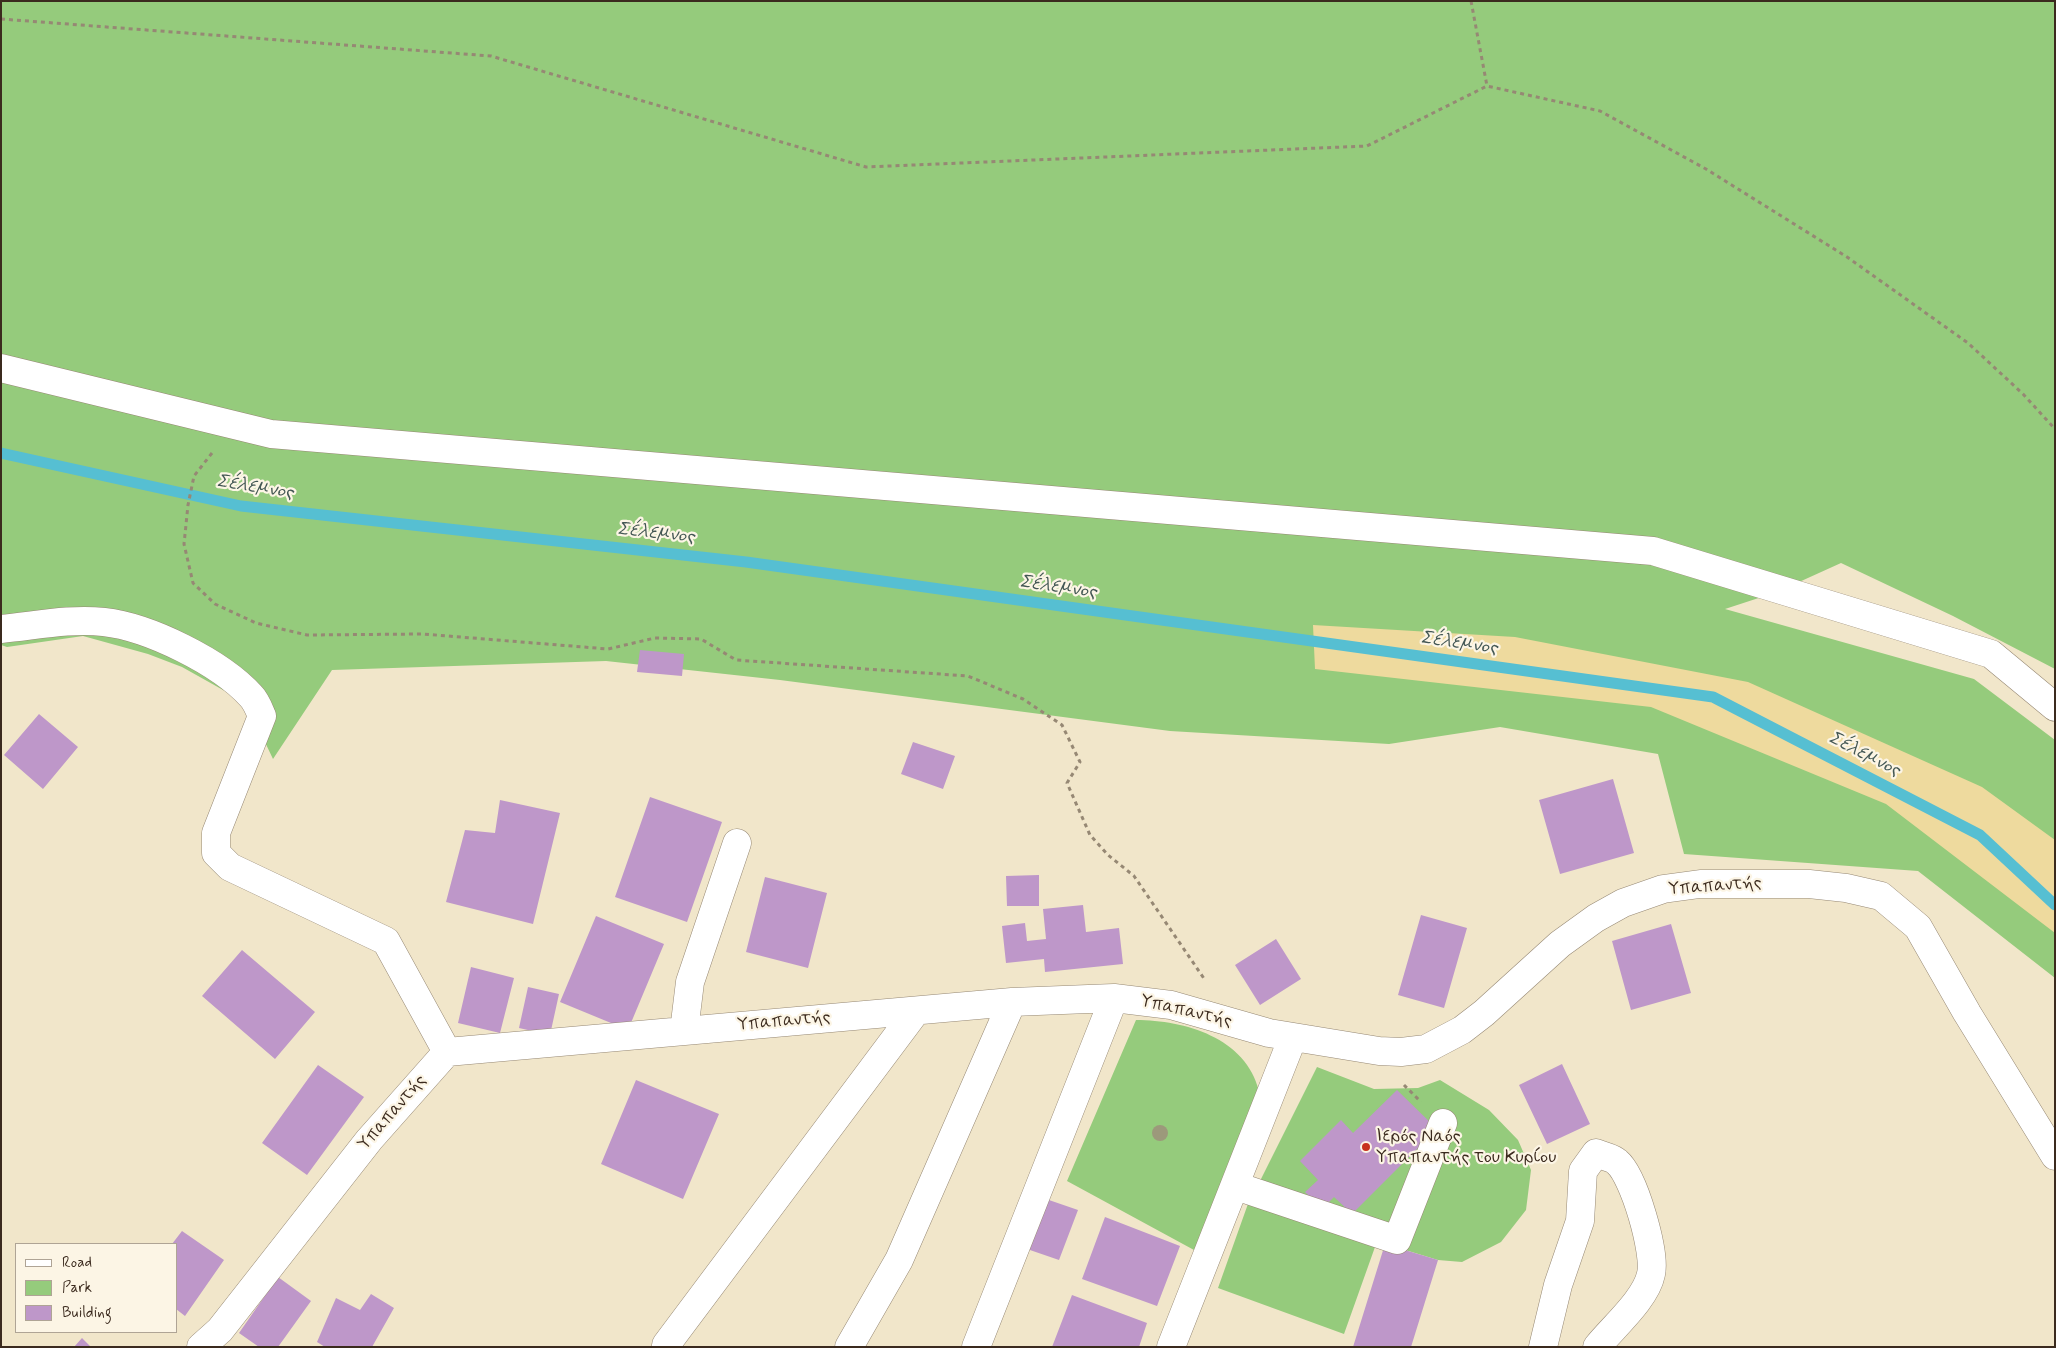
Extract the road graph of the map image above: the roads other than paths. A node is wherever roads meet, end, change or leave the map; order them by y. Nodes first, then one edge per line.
1 (1, 368) edge
2 (1, 630) edge
3 (2055, 707) edge
4 (737, 843) dead end
5 (1114, 998) junction
6 (1012, 1002) junction
7 (916, 1011) junction
8 (684, 1031) junction
9 (1293, 1037) junction
10 (447, 1052) junction
11 (1443, 1123) dead end
12 (2055, 1156) edge
13 (1236, 1186) junction
14 (666, 1345) dead end
15 (201, 1347) edge
16 (849, 1347) edge
17 (976, 1347) edge
18 (1171, 1347) edge
19 (1543, 1347) edge
20 (1597, 1347) edge

1 - 3 street
2 - 10 street
4 - 8 street
5 - 6 street, Υπαπαντής
5 - 9 street, Υπαπαντής
5 - 17 street
6 - 7 street, Υπαπαντής
6 - 16 street
7 - 8 street, Υπαπαντής
7 - 14 street
8 - 10 street, Υπαπαντής
9 - 12 street, Υπαπαντής
9 - 13 street
10 - 15 street, Υπαπαντής
11 - 13 street
13 - 18 street
19 - 20 street

